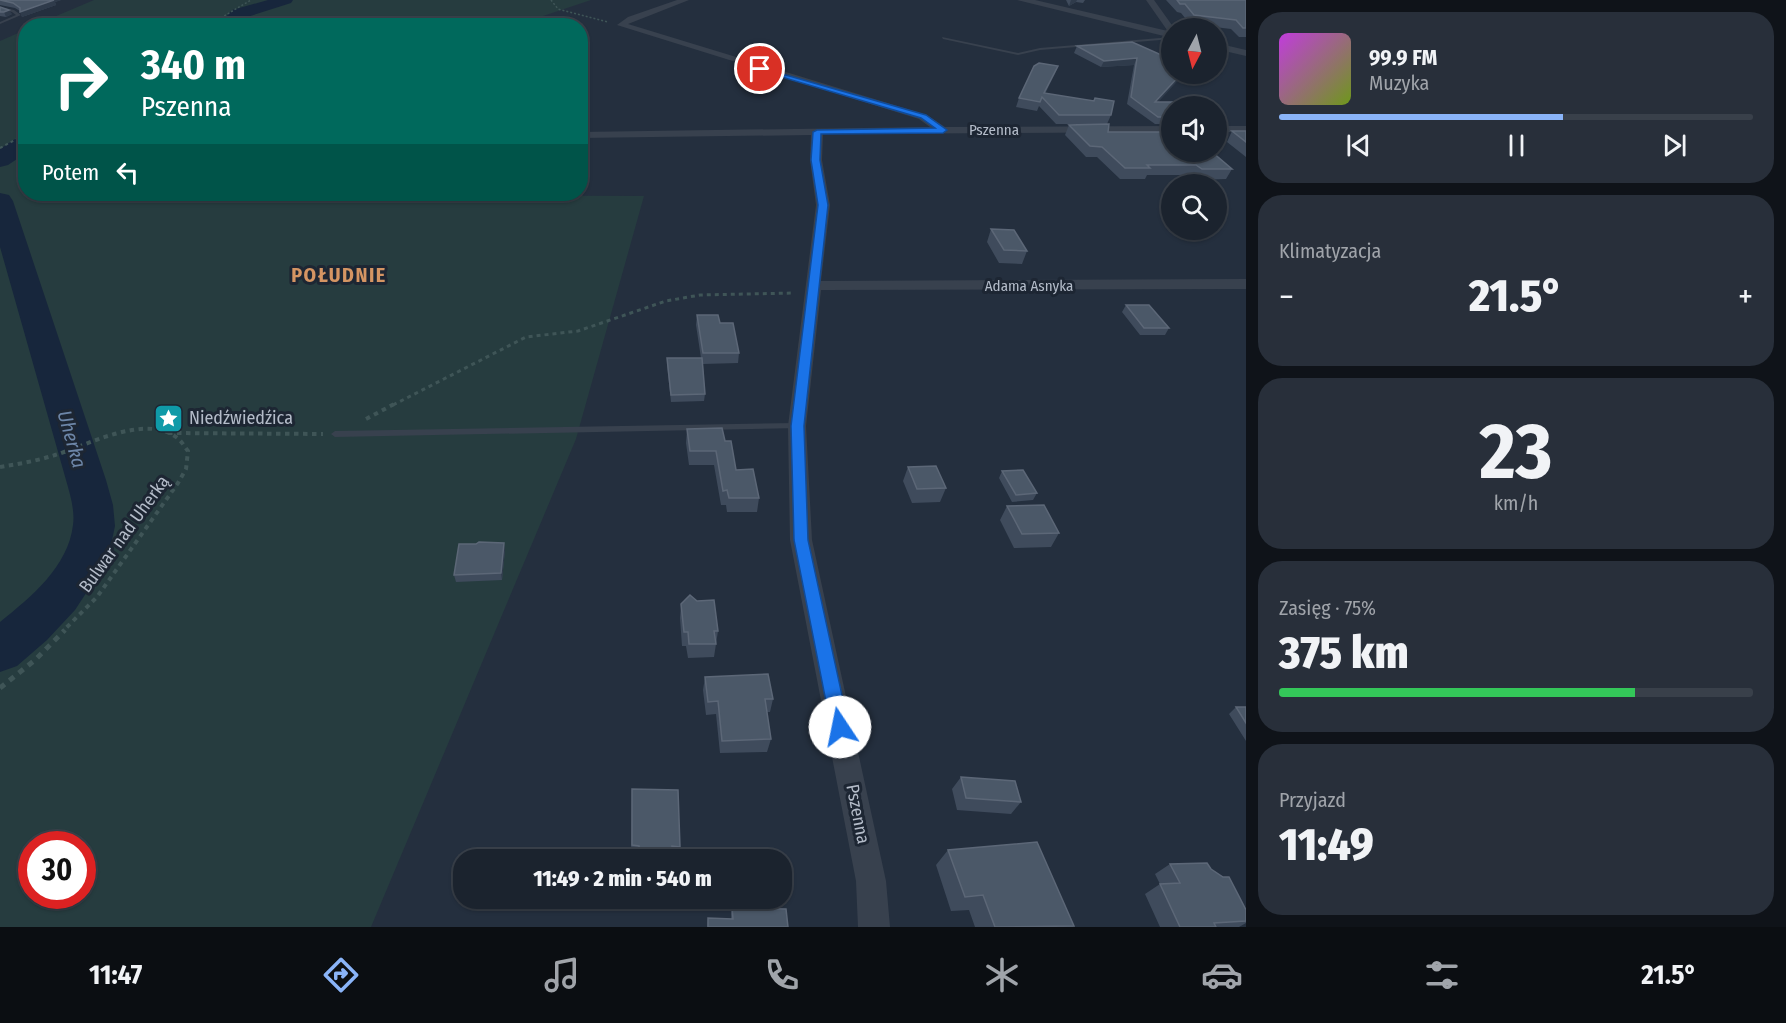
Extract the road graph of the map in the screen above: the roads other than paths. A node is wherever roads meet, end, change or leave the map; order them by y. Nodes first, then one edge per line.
1 (685, 0) edge
2 (1022, 0) edge
3 (1150, 0) edge
4 (0, 8) edge
5 (1163, 18) edge
6 (0, 23) edge
7 (1161, 34) edge
8 (1161, 37) edge
9 (943, 38) dead end
10 (1227, 49) edge
11 (1246, 53) edge
12 (1161, 129) edge
13 (1227, 129) edge
14 (1246, 129) edge
15 (943, 130) junction
16 (817, 132) junction
17 (588, 135) edge
18 (1246, 284) edge
19 (812, 286) junction
20 (797, 426) junction
21 (335, 434) road end
22 (874, 927) edge

1 - 15 street
2 - 7 street
3 - 5 street
4 - 6 lane
8 - 9 lane
10 - 11 street
12 - 15 street, Pszenna
13 - 14 street
15 - 16 street, Pszenna
16 - 17 street, Pszenna
16 - 19 street, Pszenna
18 - 19 street, Adama Asnyka
19 - 20 street, Pszenna
20 - 21 lane
20 - 22 street, Pszenna

